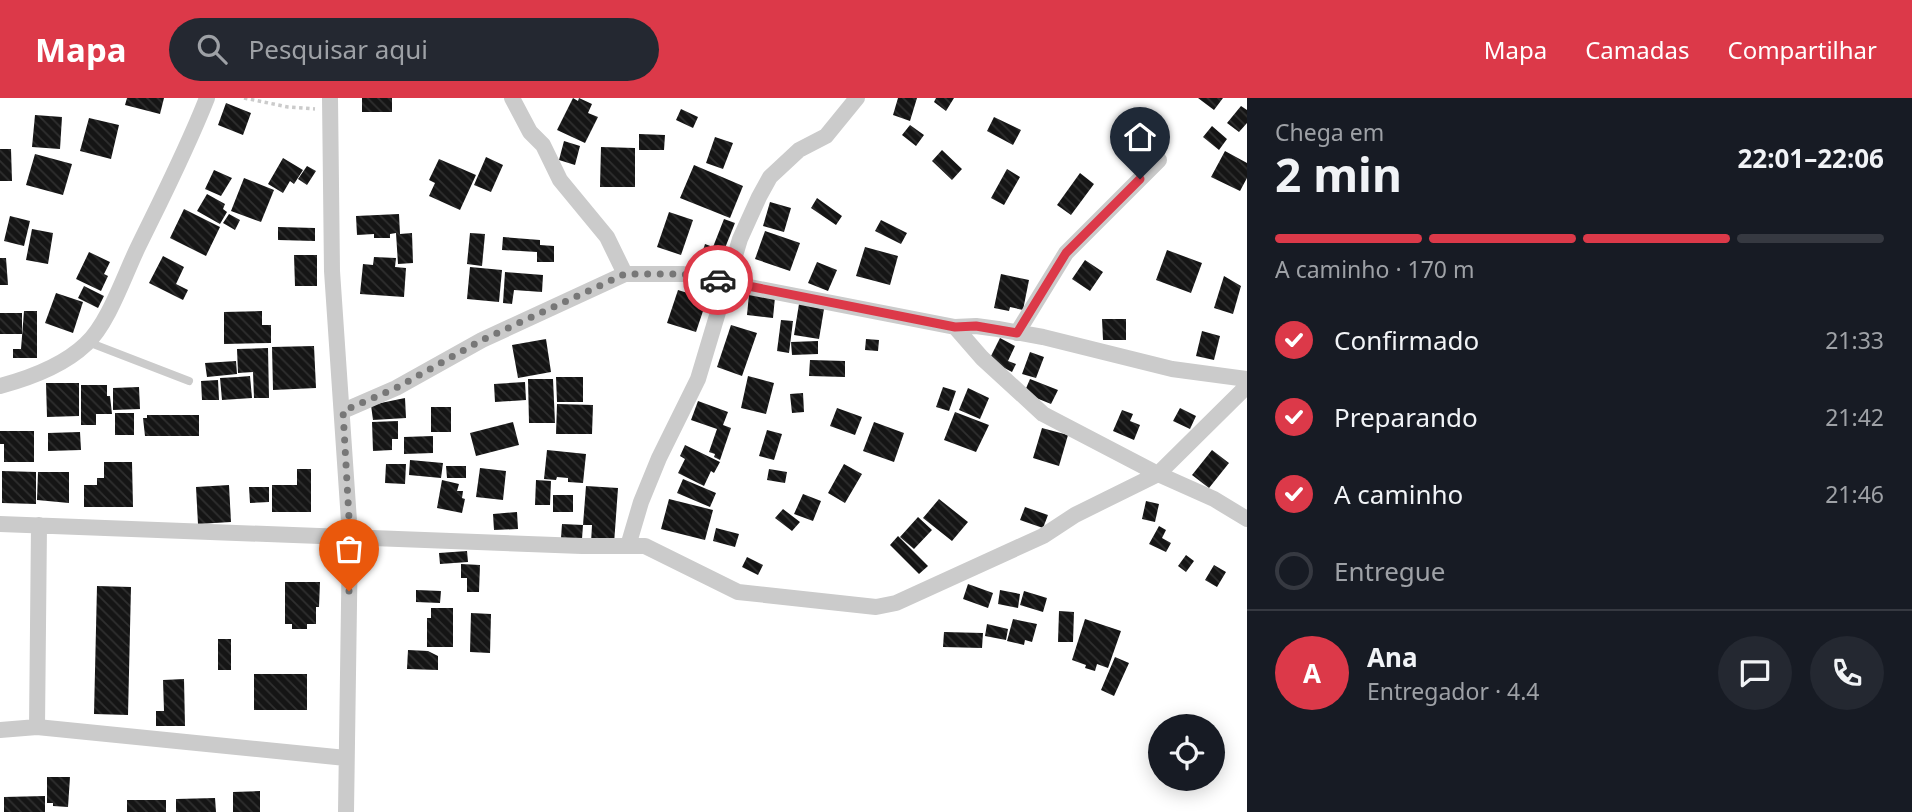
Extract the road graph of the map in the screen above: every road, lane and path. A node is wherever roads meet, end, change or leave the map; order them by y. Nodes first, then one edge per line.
1 (207, 98) edge
2 (244, 98) edge
3 (512, 98) edge
4 (857, 98) edge
5 (330, 104) edge
6 (1160, 160) dead end
7 (625, 274) junction
8 (729, 282) junction
9 (955, 327) junction
10 (1017, 333) junction
11 (88, 342) junction
12 (1247, 379) edge
13 (189, 381) dead end
14 (0, 386) edge
15 (1247, 386) edge
16 (343, 411) junction
17 (1158, 474) junction
18 (1247, 519) edge
19 (0, 524) edge
20 (39, 525) junction
21 (350, 536) junction
22 (628, 545) junction
23 (37, 727) junction
24 (0, 730) edge
25 (346, 758) junction
26 (346, 812) edge

1 - 11 street
2 - 5 path
3 - 7 street
4 - 8 street
5 - 16 street
6 - 10 street
7 - 8 street
7 - 16 street
8 - 9 street
8 - 22 street
9 - 10 street
9 - 17 street
10 - 12 street
11 - 13 lane
11 - 14 street
15 - 17 street
16 - 21 street
17 - 18 street
17 - 22 street
19 - 20 street
20 - 21 street
20 - 23 street
21 - 22 street
21 - 25 street
23 - 24 street
23 - 25 street
25 - 26 street

